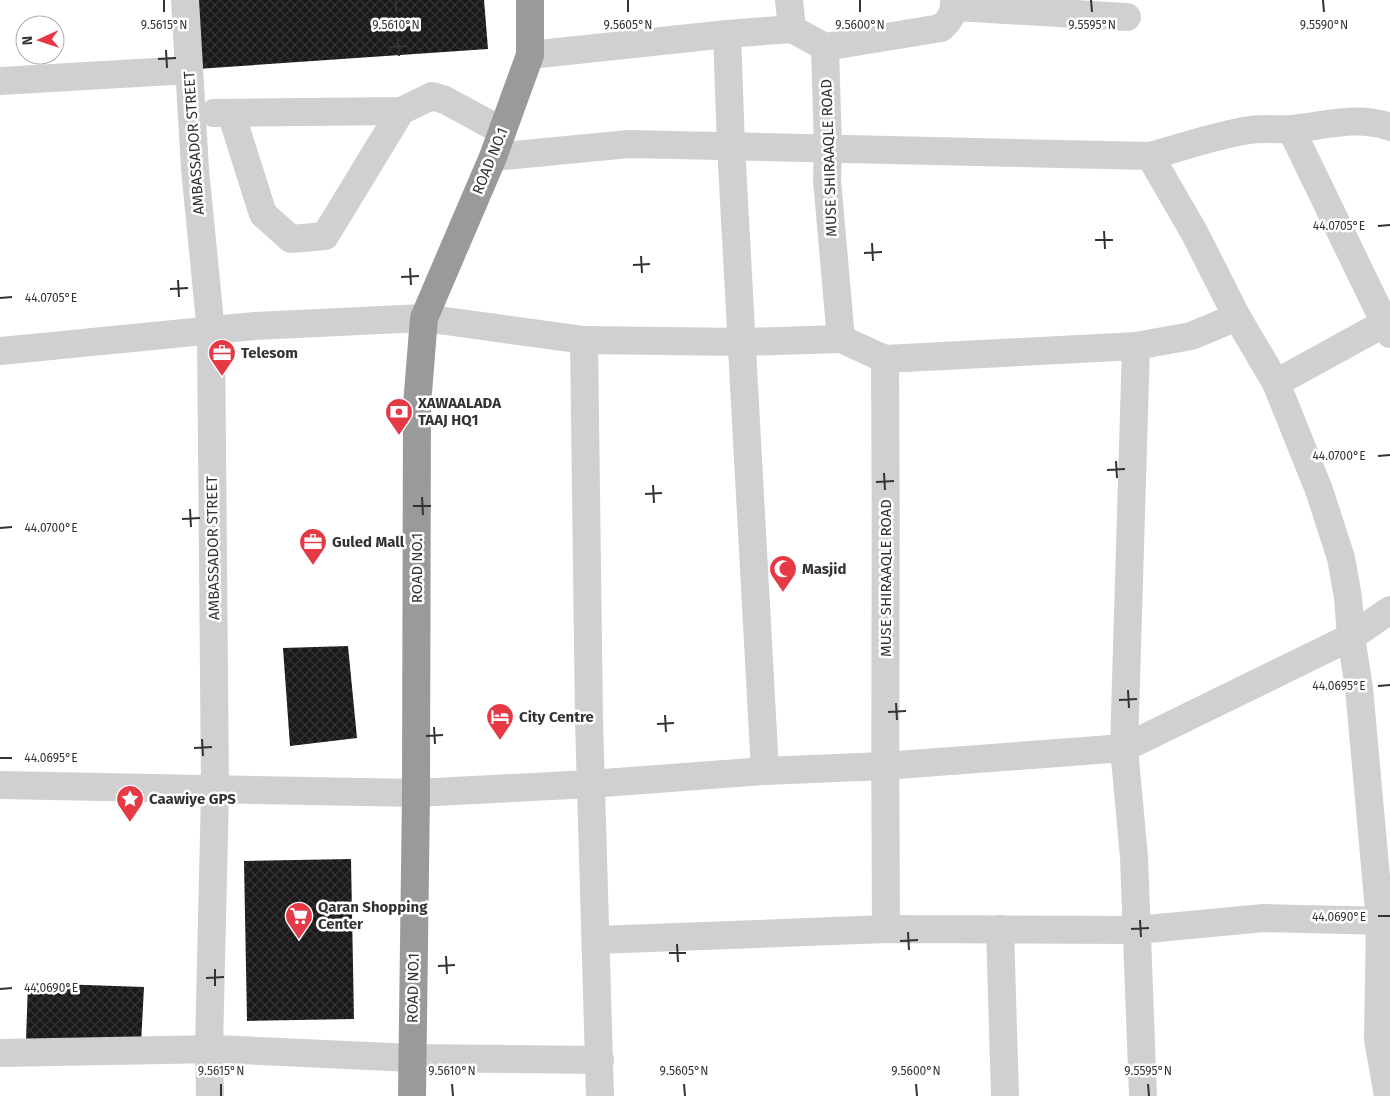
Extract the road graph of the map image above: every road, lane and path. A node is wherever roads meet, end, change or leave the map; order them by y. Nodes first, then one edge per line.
1 (185, 0) edge
2 (530, 0) edge
3 (789, 0) edge
4 (955, 3) edge
5 (1127, 17) dead end
6 (792, 29) junction
7 (727, 34) junction
8 (825, 46) junction
9 (530, 55) junction
10 (189, 70) junction
11 (0, 81) edge
12 (401, 111) junction
13 (192, 113) junction
14 (231, 113) junction
15 (1390, 127) edge
16 (1291, 129) junction
17 (502, 131) junction
18 (731, 146) junction
19 (828, 149) junction
20 (1150, 156) junction
21 (492, 157) junction
22 (1237, 317) junction
23 (424, 318) junction
24 (1387, 328) edge
25 (211, 332) junction
26 (584, 340) junction
27 (841, 340) junction
28 (742, 342) junction
29 (1136, 346) junction
30 (0, 351) edge
31 (885, 359) junction
32 (1276, 382) junction
33 (1390, 610) edge
34 (1351, 637) junction
35 (1124, 748) junction
36 (884, 766) junction
37 (765, 771) junction
38 (590, 784) junction
39 (0, 786) edge
40 (215, 790) junction
41 (416, 793) junction
42 (1385, 921) edge
43 (886, 929) junction
44 (1000, 929) junction
45 (1137, 930) junction
46 (597, 940) junction
47 (208, 1049) junction
48 (0, 1053) edge
49 (412, 1058) junction
50 (600, 1060) junction
51 (210, 1096) edge
52 (412, 1096) edge
53 (600, 1096) edge
54 (1005, 1096) edge
55 (1143, 1096) edge
56 (1388, 1096) edge

1 - 10 street, AMBASSADOR STREET
2 - 9 highway, ROAD NO.1
3 - 6 street
4 - 5 street
4 - 8 street
6 - 7 street
6 - 8 street
7 - 9 street
7 - 18 street
8 - 19 street, MUSE SHIRAAQLE ROAD
9 - 17 highway, ROAD NO.1
10 - 11 street
10 - 13 street, AMBASSADOR STREET
12 - 14 street
12 - 14 street
12 - 17 street
13 - 14 street
13 - 25 street, AMBASSADOR STREET
15 - 16 street
16 - 20 street
16 - 24 street
17 - 21 highway, ROAD NO.1
18 - 19 street
18 - 21 street
18 - 28 street
19 - 20 street
19 - 27 street, MUSE SHIRAAQLE ROAD
20 - 22 street
21 - 23 highway, ROAD NO.1
22 - 29 street
22 - 32 street
23 - 25 street
23 - 26 street
23 - 41 highway, ROAD NO.1
24 - 32 street
25 - 30 street
25 - 40 street, AMBASSADOR STREET
26 - 28 street
26 - 38 street
27 - 28 street
27 - 31 street
28 - 37 street
29 - 31 street
29 - 35 street
31 - 36 street, MUSE SHIRAAQLE ROAD
32 - 34 street
33 - 34 street
34 - 35 street
34 - 42 street
35 - 36 street
35 - 45 street
36 - 37 street
36 - 43 street, MUSE SHIRAAQLE ROAD
37 - 38 street
38 - 41 street
38 - 46 street
39 - 40 street
40 - 41 street
40 - 47 street, AMBASSADOR STREET
41 - 49 highway, ROAD NO.1
42 - 45 street
42 - 56 street
43 - 44 street
43 - 46 street
44 - 45 street
44 - 54 street
45 - 55 street
46 - 50 street
47 - 48 street
47 - 49 street
47 - 51 street, AMBASSADOR STREET
49 - 50 street
49 - 52 highway, ROAD NO.1
50 - 53 street

